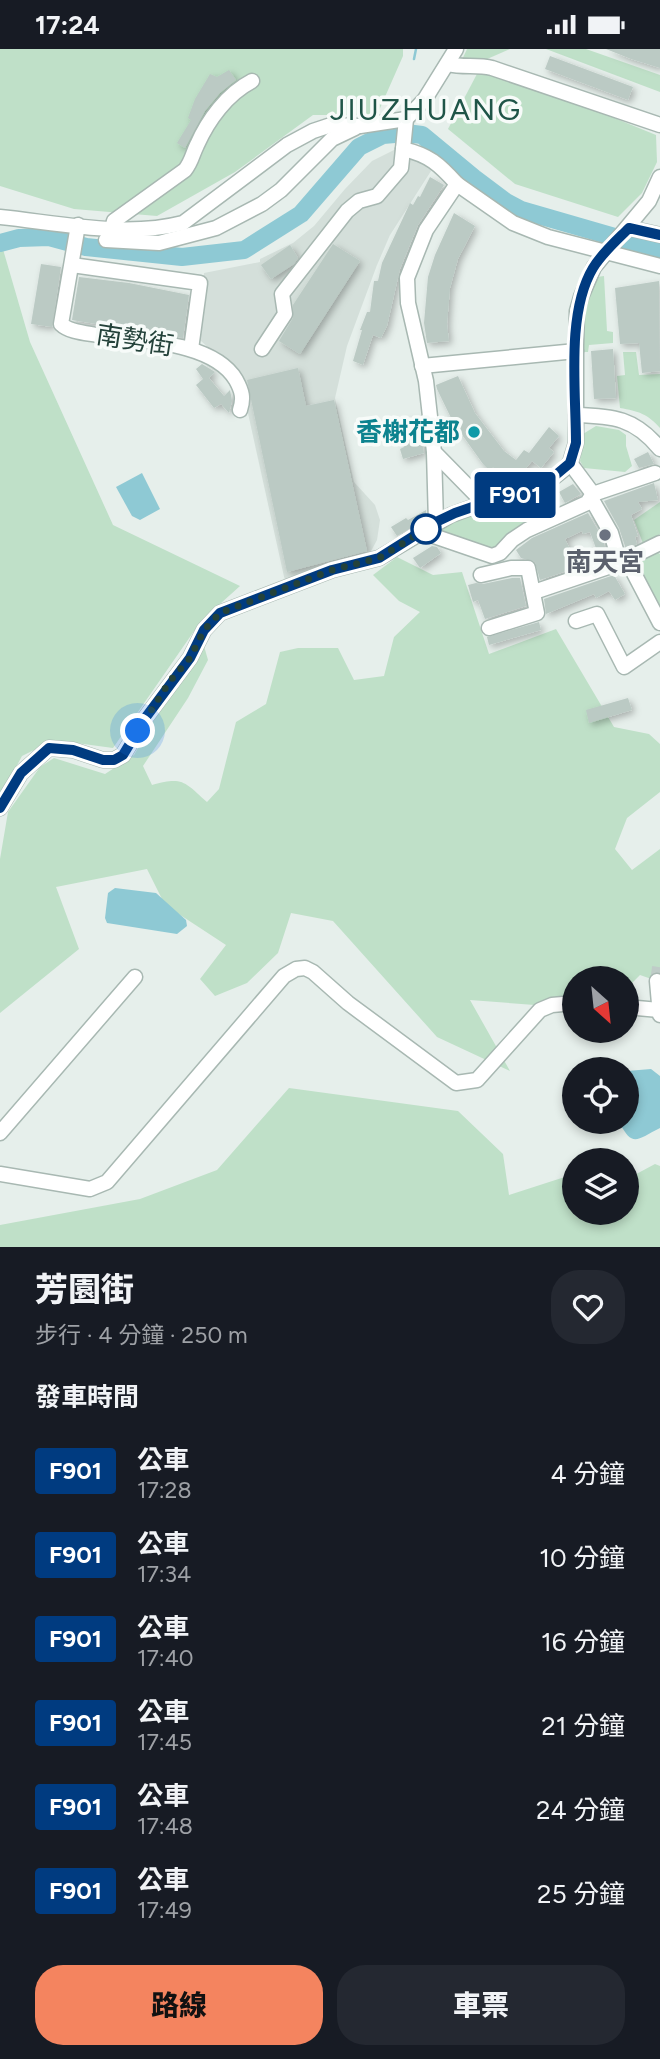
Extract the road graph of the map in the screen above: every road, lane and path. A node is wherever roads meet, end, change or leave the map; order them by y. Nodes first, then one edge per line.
1 (456, 49) edge
2 (448, 64) junction
3 (252, 81) dead end
4 (406, 122) junction
5 (660, 125) edge
6 (360, 126) junction
7 (403, 147) junction
8 (660, 177) edge
9 (457, 184) junction
10 (0, 217) edge
11 (629, 228) junction
12 (78, 230) junction
13 (109, 234) junction
14 (660, 235) edge
15 (606, 253) junction
16 (72, 261) junction
17 (660, 266) edge
18 (191, 349) junction
19 (262, 349) dead end
20 (576, 351) junction
21 (422, 366) junction
22 (240, 410) dead end
23 (576, 415) junction
24 (660, 449) edge
25 (434, 452) junction
26 (570, 463) junction
27 (655, 473) dead end
28 (592, 496) junction
29 (484, 503) junction
30 (436, 522) junction
31 (422, 532) junction
32 (660, 543) edge
33 (624, 561) junction
34 (481, 575) dead end
35 (534, 592) junction
36 (576, 621) dead end
37 (660, 623) edge
38 (489, 628) dead end
39 (660, 642) edge
40 (0, 808) edge
41 (135, 977) dead end
42 (657, 981) dead end
43 (562, 1004) edge
44 (639, 1009) edge
45 (660, 1013) edge
46 (0, 1133) edge
47 (0, 1174) edge

1 - 2 street
2 - 4 street
2 - 5 street
3 - 13 street
4 - 6 street
4 - 7 street
6 - 13 street
6 - 13 street
7 - 9 street
7 - 19 street
8 - 11 street
9 - 15 street
9 - 21 street
10 - 12 street
11 - 14 street
11 - 15 street
12 - 13 street
12 - 16 street
15 - 17 street
15 - 20 street
16 - 18 street
16 - 18 street, 南勢街
18 - 22 street, 南勢街
20 - 21 street
20 - 23 street
21 - 25 street
23 - 24 street
23 - 26 street
25 - 29 street
25 - 30 street
26 - 28 street
26 - 29 street
27 - 28 street
28 - 31 street
28 - 33 street
29 - 30 street
30 - 31 street
31 - 40 street
32 - 33 street
33 - 35 street
33 - 37 street
34 - 35 street
35 - 38 street
36 - 39 street
41 - 46 street
42 - 45 street
43 - 47 street
44 - 45 street

